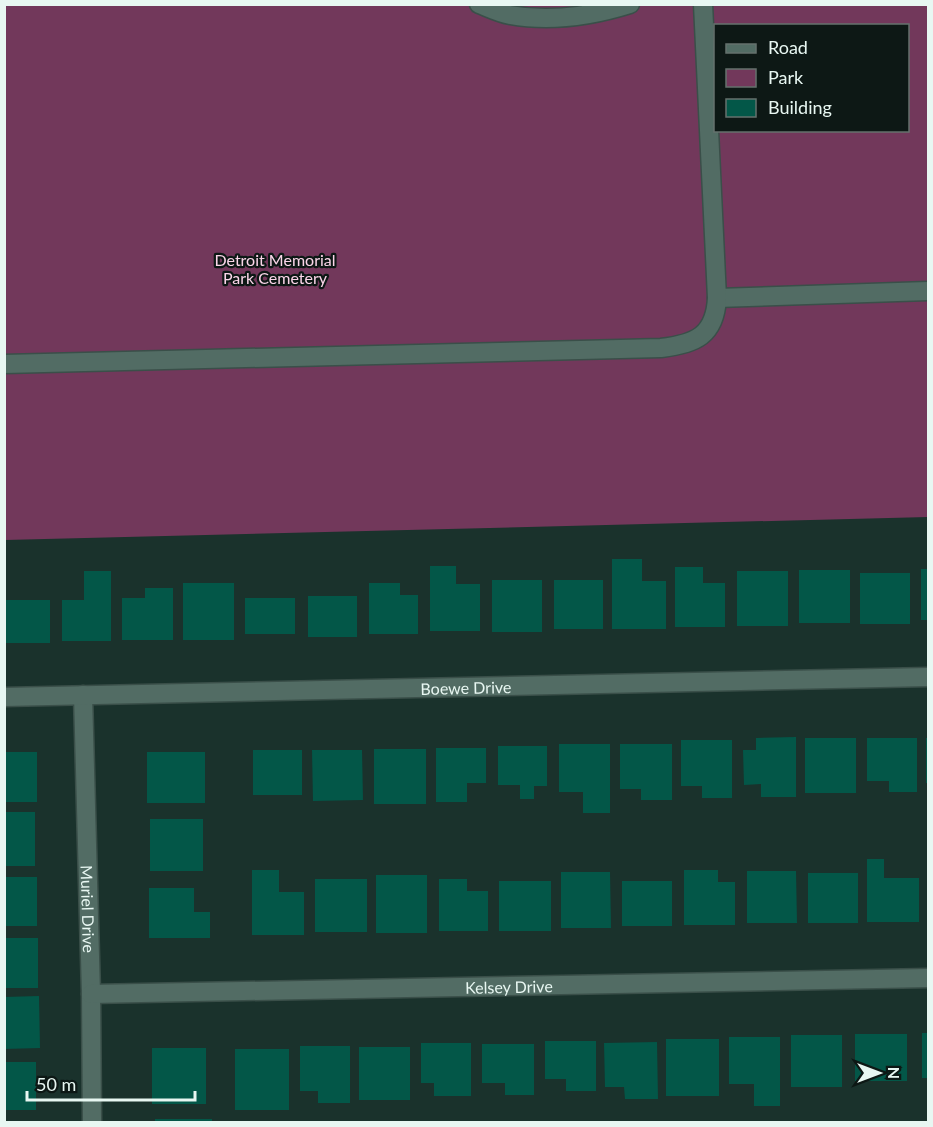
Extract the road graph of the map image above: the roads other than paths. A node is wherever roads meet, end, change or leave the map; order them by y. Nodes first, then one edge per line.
1 (479, 4) edge
2 (630, 4) edge
3 (703, 4) edge
4 (928, 291) edge
5 (717, 298) junction
6 (4, 364) edge
7 (928, 677) edge
8 (83, 695) junction
9 (4, 697) edge
10 (928, 978) edge
11 (91, 994) junction
12 (92, 1122) edge

1 - 2 street
3 - 5 street
4 - 5 street
5 - 6 street
7 - 8 street, Boewe Drive
8 - 9 street, Boewe Drive
8 - 11 street, Muriel Drive
10 - 11 street, Kelsey Drive
11 - 12 street, Muriel Drive

